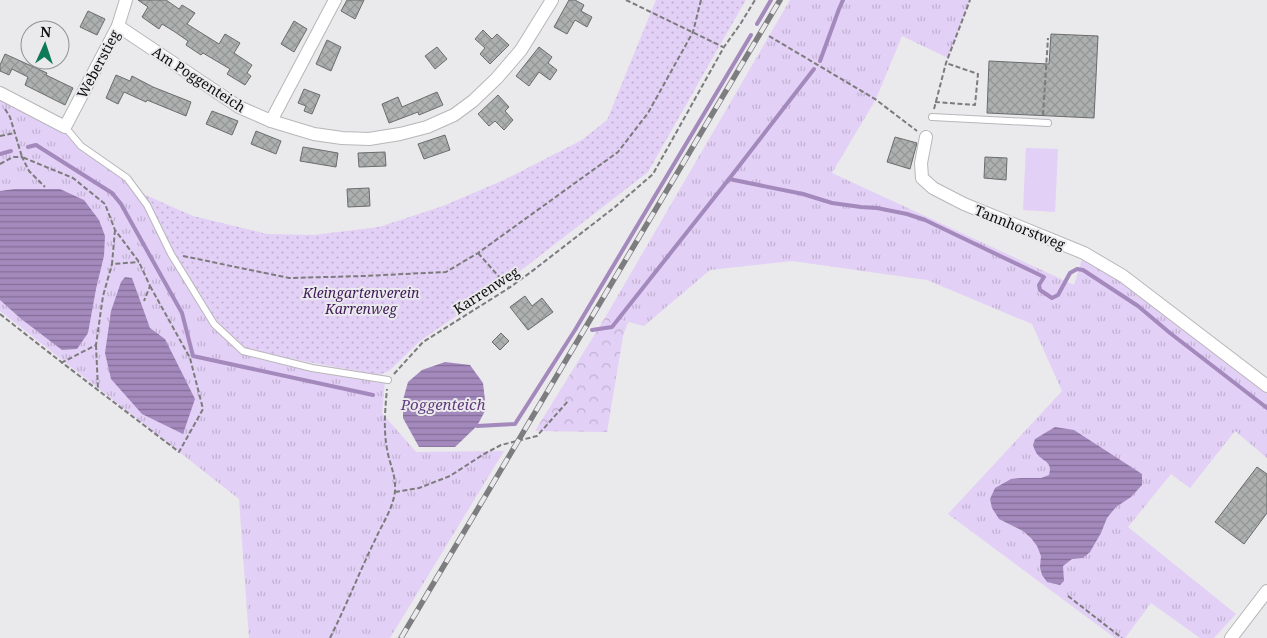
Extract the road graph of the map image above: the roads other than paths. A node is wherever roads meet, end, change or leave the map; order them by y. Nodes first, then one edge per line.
1 (126, 0) edge
2 (335, 0) edge
3 (552, 0) edge
4 (118, 26) junction
5 (0, 93) edge
6 (932, 117) road end
7 (271, 121) junction
8 (1046, 122) road end
9 (65, 127) junction
10 (926, 137) road end
11 (388, 380) road end
12 (1267, 386) edge
13 (1267, 592) edge
14 (1231, 638) edge

1 - 4 street, Weberstieg
2 - 7 street
3 - 7 street, Am Poggenteich
4 - 7 street, Am Poggenteich
4 - 9 street, Weberstieg
5 - 9 street
6 - 8 lane
9 - 11 lane
10 - 12 street, Tannhorstweg
13 - 14 street

